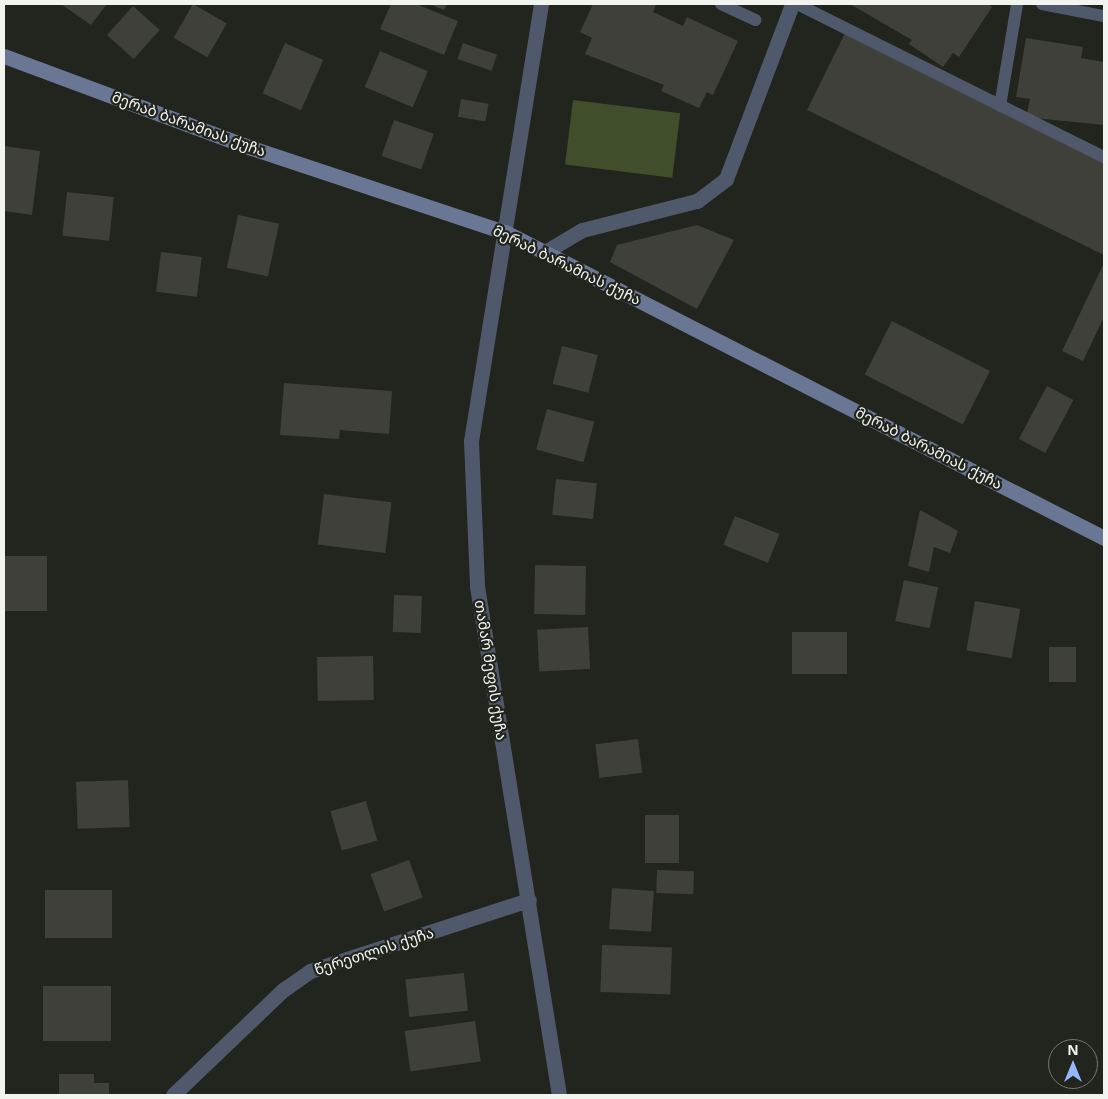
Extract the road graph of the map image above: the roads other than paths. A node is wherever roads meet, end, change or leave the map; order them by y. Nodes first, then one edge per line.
1 (540, 4) edge
2 (720, 4) edge
3 (792, 4) edge
4 (797, 4) edge
5 (1017, 4) edge
6 (1042, 4) edge
7 (1104, 16) edge
8 (755, 20) dead end
9 (4, 56) edge
10 (1000, 106) junction
11 (1104, 157) edge
12 (504, 238) junction
13 (545, 252) junction
14 (1104, 538) edge
15 (529, 900) junction
16 (173, 1095) edge
17 (559, 1095) edge

1 - 12 street, თამარ მეფის ქუჩა
2 - 8 lane
3 - 13 street
4 - 10 lane
5 - 10 lane
6 - 7 lane
9 - 12 main road, მერაბ ბარამიას ქუჩა
10 - 11 lane
12 - 13 main road, მერაბ ბარამიას ქუჩა
12 - 15 street, თამარ მეფის ქუჩა
13 - 14 main road, მერაბ ბარამიას ქუჩა
15 - 16 street, წერეთლის ქუჩა
15 - 17 street, თამარ მეფის ქუჩა

